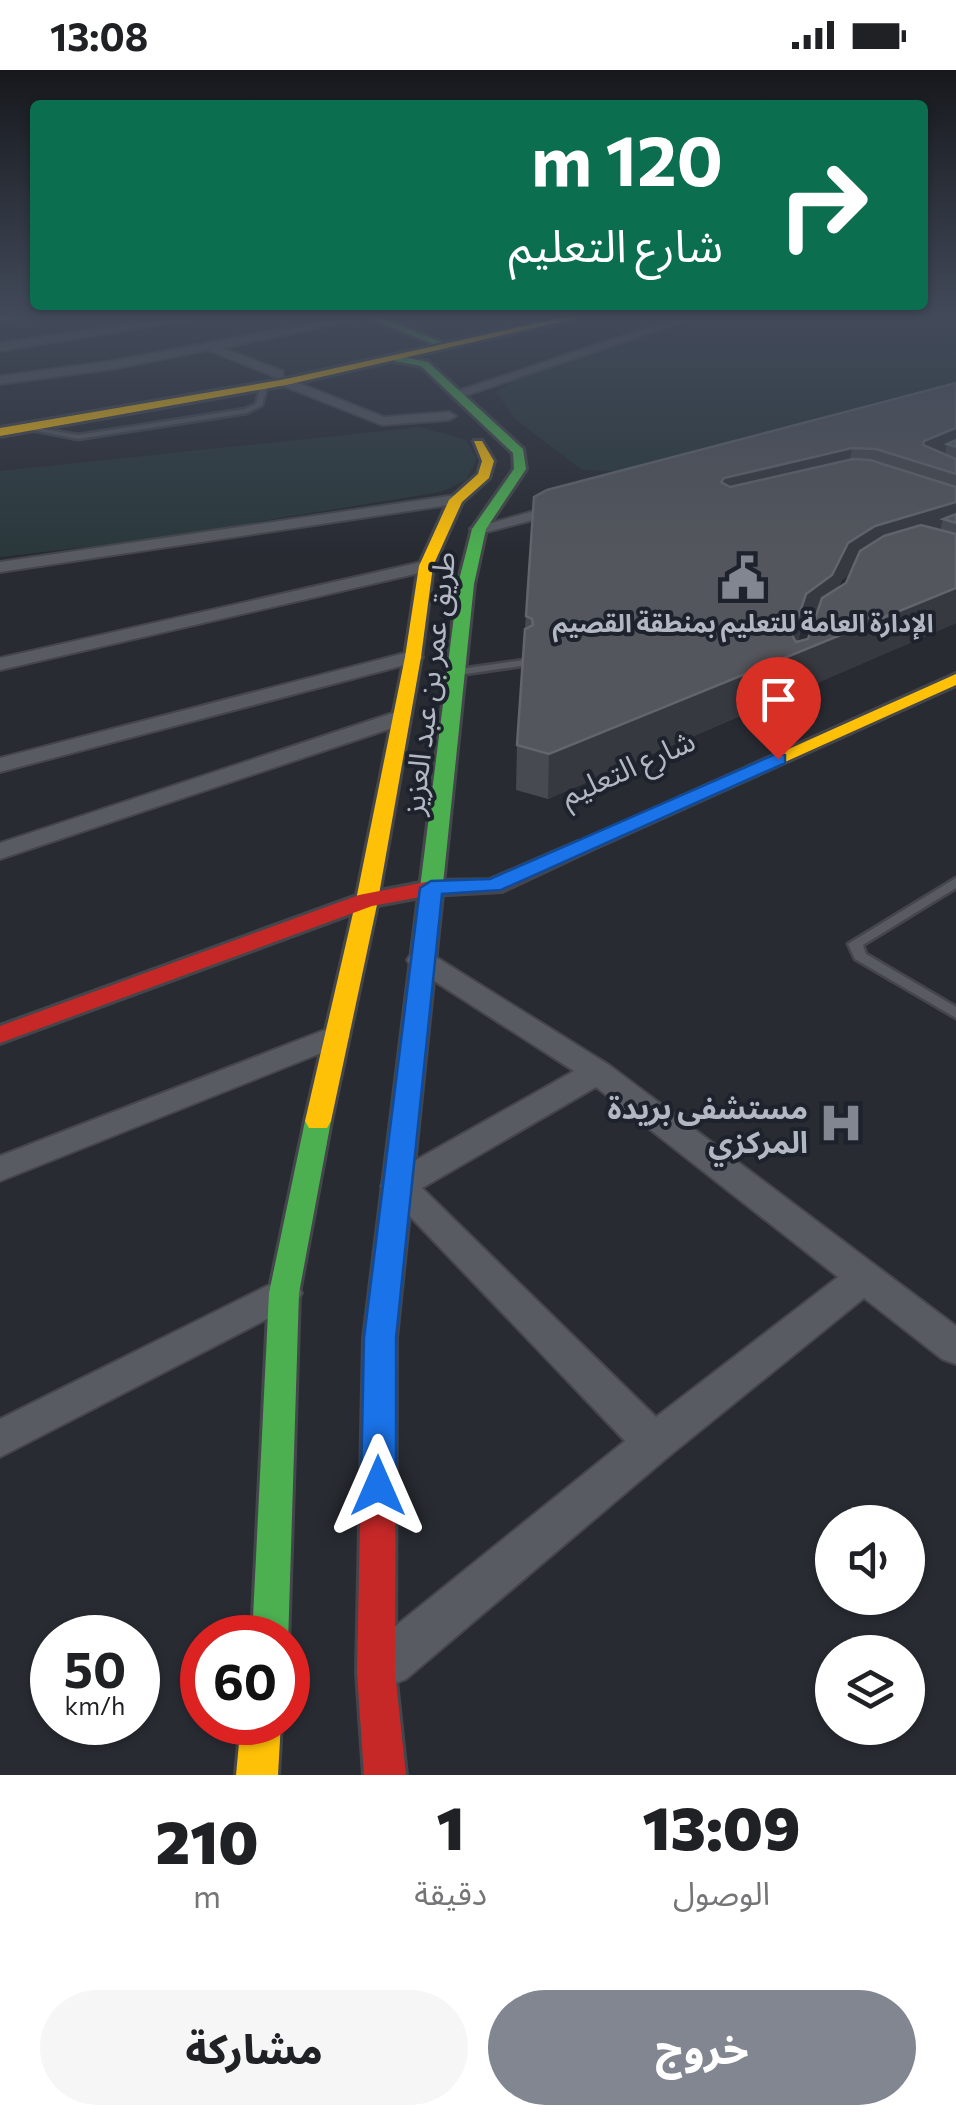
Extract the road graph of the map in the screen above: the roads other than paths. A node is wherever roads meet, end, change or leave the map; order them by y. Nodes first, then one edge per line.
1 (459, 393) edge
2 (189, 394) edge
3 (205, 394) edge
4 (310, 394) edge
5 (429, 394) edge
6 (449, 416) junction
7 (0, 423) edge
8 (0, 432) edge
9 (594, 499) edge
10 (456, 500) junction
11 (479, 529) junction
12 (426, 566) junction
13 (0, 567) edge
14 (413, 657) junction
15 (524, 663) edge
16 (0, 664) edge
17 (458, 672) junction
18 (956, 679) edge
19 (398, 718) junction
20 (0, 765) edge
21 (0, 850) edge
22 (486, 863) dead end
23 (956, 882) edge
24 (431, 888) junction
25 (367, 900) junction
26 (421, 960) junction
27 (956, 1013) edge
28 (0, 1035) edge
29 (335, 1036) junction
30 (598, 1072) junction
31 (0, 1170) edge
32 (398, 1186) junction
33 (863, 1278) junction
34 (284, 1293) junction
35 (956, 1348) edge
36 (0, 1439) edge
37 (654, 1443) junction
38 (271, 1615) edge
39 (376, 1672) junction
40 (259, 1745) edge
41 (277, 1745) edge
42 (257, 1775) edge
43 (279, 1775) edge
44 (385, 1775) edge

1 - 11 main road, طريق عمر بن عبد العزيز
2 - 7 main road
3 - 8 main road
4 - 6 street
5 - 6 main road, طريق عمر بن عبد العزيز
6 - 10 main road, طريق عمر بن عبد العزيز
9 - 11 street
10 - 12 main road, طريق عمر بن عبد العزيز
10 - 13 street
11 - 17 main road, طريق عمر بن عبد العزيز
12 - 14 main road, طريق عمر بن عبد العزيز
12 - 16 street
14 - 19 main road, طريق عمر بن عبد العزيز
14 - 20 street
15 - 17 lane
17 - 24 main road, طريق عمر بن عبد العزيز
18 - 24 main road, شارع التعليم
19 - 21 street
19 - 25 main road, طريق عمر بن عبد العزيز
22 - 24 main road, شارع التعليم
23 - 27 lane
24 - 25 main road, شارع التعليم
24 - 26 main road, طريق عمر بن عبد العزيز
25 - 28 main road, شارع التعليم
25 - 29 main road, طريق عمر بن عبد العزيز
26 - 30 street
26 - 32 main road, طريق عمر بن عبد العزيز
29 - 31 street
29 - 34 main road, طريق عمر بن عبد العزيز
30 - 32 street
30 - 33 street
32 - 37 street
32 - 39 main road, طريق عمر بن عبد العزيز
33 - 35 street
33 - 37 street
34 - 36 street
34 - 38 main road, طريق عمر بن عبد العزيز
37 - 39 street
39 - 44 main road, طريق عمر بن عبد العزيز
40 - 42 main road
41 - 43 main road

